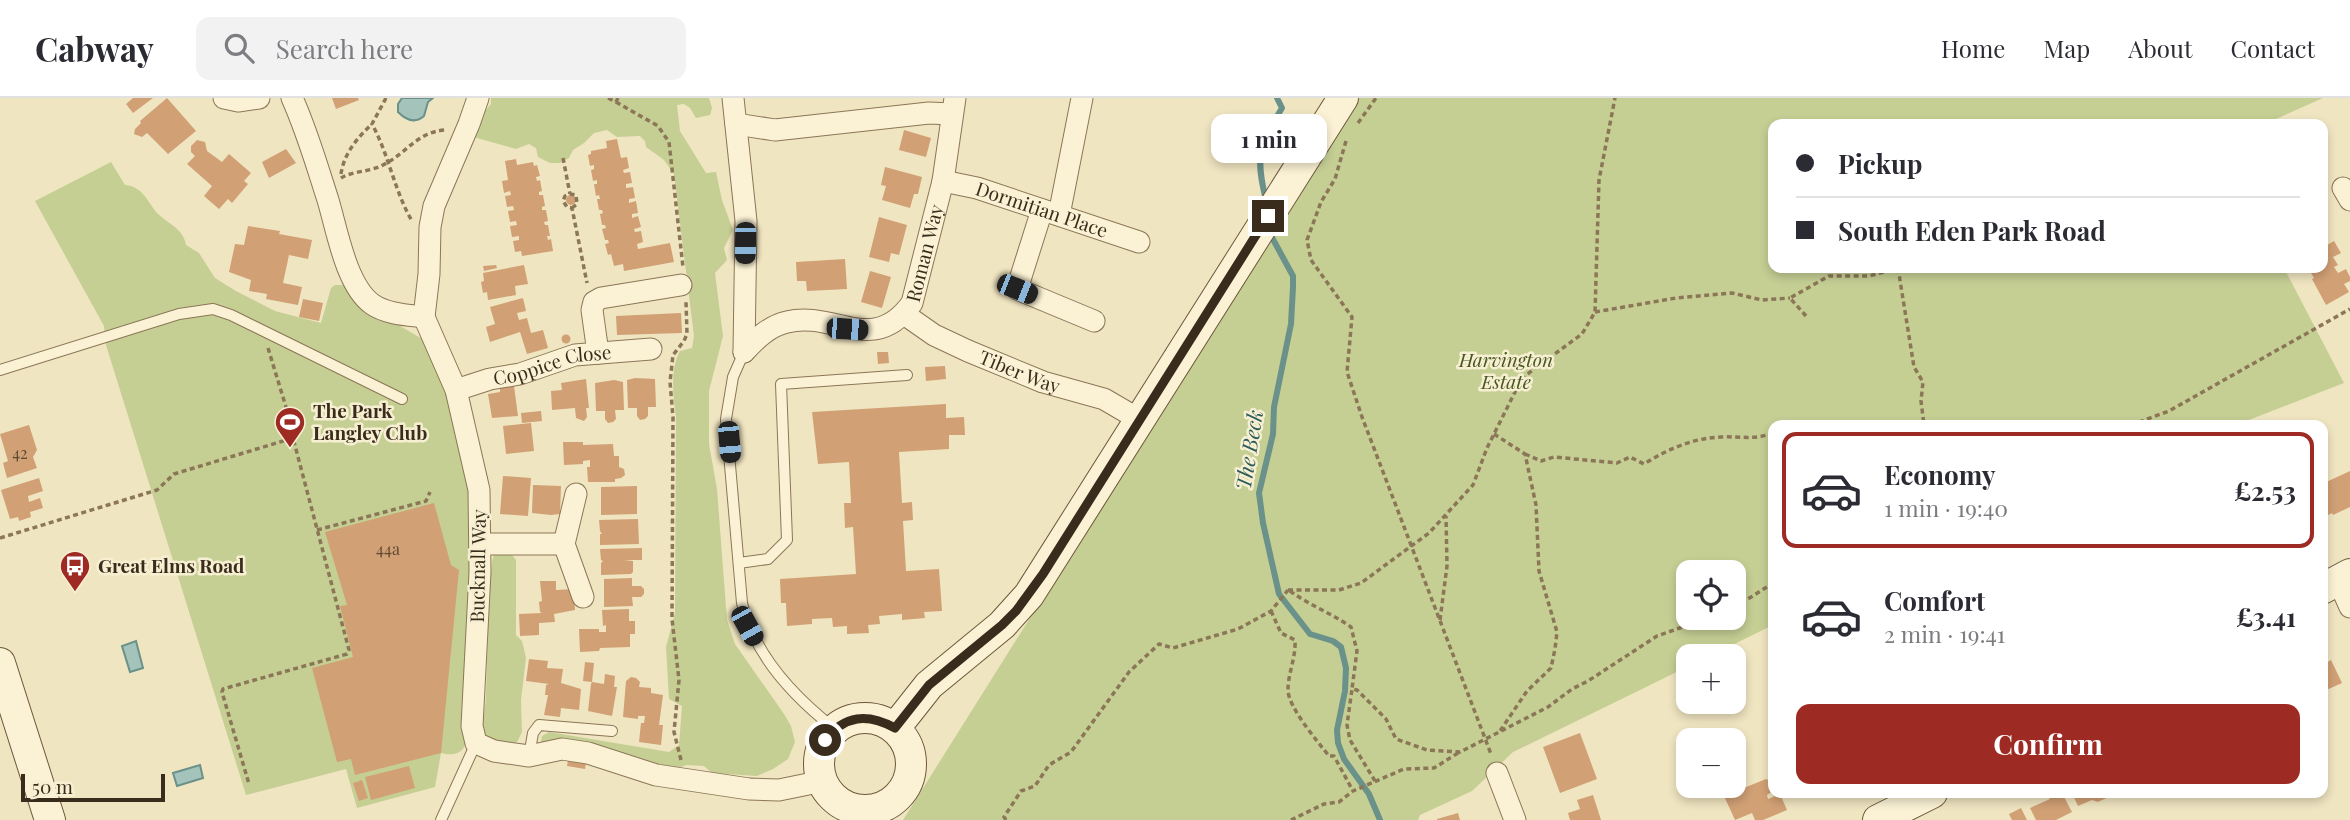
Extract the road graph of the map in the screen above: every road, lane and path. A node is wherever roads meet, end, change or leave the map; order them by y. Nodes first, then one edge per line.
1 (223, 98) edge
2 (259, 98) edge
3 (292, 98) edge
4 (386, 98) edge
5 (478, 98) edge
6 (608, 98) edge
7 (733, 98) edge
8 (1082, 98) edge
9 (1343, 98) edge
10 (1376, 98) edge
11 (1615, 98) edge
12 (617, 100) edge
13 (954, 106) edge
14 (372, 124) junction
15 (736, 124) junction
16 (1353, 131) dead end
17 (463, 137) junction
18 (1347, 138) dead end
19 (563, 158) dead end
20 (388, 162) junction
21 (341, 176) junction
22 (943, 181) junction
23 (569, 194) junction
24 (327, 199) junction
25 (572, 208) junction
26 (1051, 212) junction
27 (429, 236) junction
28 (1139, 242) dead end
29 (1880, 273) edge
30 (1899, 273) edge
31 (683, 284) junction
32 (1790, 298) junction
33 (595, 301) junction
34 (2350, 309) edge
35 (1595, 312) junction
36 (904, 314) junction
37 (1806, 316) dead end
38 (424, 317) junction
39 (1094, 321) dead end
40 (264, 337) dead end
41 (651, 349) dead end
42 (744, 352) junction
43 (598, 353) junction
44 (0, 370) edge
45 (907, 375) dead end
46 (456, 390) junction
47 (402, 399) dead end
48 (1140, 419) junction
49 (1923, 420) edge
50 (2145, 420) edge
51 (1494, 434) junction
52 (1768, 435) edge
53 (292, 437) junction
54 (1525, 454) junction
55 (430, 492) dead end
56 (576, 494) dead end
57 (1446, 514) junction
58 (317, 530) junction
59 (0, 538) edge
60 (481, 544) junction
61 (564, 544) junction
62 (1411, 547) junction
63 (739, 563) junction
64 (2337, 581) edge
65 (1768, 586) edge
66 (1289, 590) junction
67 (583, 597) dead end
68 (1746, 600) edge
69 (2350, 607) edge
70 (1271, 611) junction
71 (1440, 622) junction
72 (1676, 629) edge
73 (0, 663) edge
74 (1352, 689) junction
75 (895, 728) junction
76 (835, 729) junction
77 (612, 731) dead end
78 (1499, 732) junction
79 (1485, 739) junction
80 (476, 743) junction
81 (1460, 752) junction
82 (529, 756) junction
83 (1497, 773) joint
84 (682, 779) junction
85 (823, 781) junction
86 (1375, 781) junction
87 (249, 784) dead end
88 (1353, 791) junction
89 (1922, 798) edge
90 (870, 815) edge
91 (50, 820) edge
92 (441, 820) edge
93 (1006, 820) edge
94 (1291, 820) edge
95 (1515, 820) edge
96 (1878, 820) edge

1 - 2 street
3 - 24 street
4 - 14 path
5 - 17 street
6 - 12 path
7 - 15 street
8 - 26 street
9 - 48 main road
10 - 16 path
11 - 35 path
12 - 31 path
13 - 15 street
13 - 22 street, Roman Way
14 - 20 path
14 - 21 path
15 - 42 street
17 - 20 path
17 - 27 street
18 - 62 path
19 - 23 path
20 - 21 path
20 - 27 path
21 - 24 path
22 - 26 street, Dormitian Place
22 - 36 street, Roman Way
23 - 25 path
23 - 25 path
24 - 38 street
25 - 33 path
26 - 28 street, Dormitian Place
26 - 39 street
27 - 38 street
29 - 32 path
30 - 49 path
31 - 33 street
31 - 84 path
32 - 35 path
32 - 37 path
33 - 43 street
34 - 50 path
35 - 51 path
36 - 42 street, Roman Way
36 - 48 street, Tiber Way
38 - 46 street, Bucknall Way
40 - 53 path
41 - 43 street, Coppice Close
42 - 63 lane
43 - 46 street, Coppice Close
44 - 47 lane
45 - 63 lane
46 - 60 street, Bucknall Way
48 - 75 main road
51 - 54 path
51 - 57 path
52 - 54 path
53 - 58 path
53 - 59 path
54 - 78 path
55 - 58 path
56 - 61 street
57 - 62 path
57 - 71 path
58 - 87 path
60 - 61 street
60 - 80 street, Bucknall Way
61 - 67 street
62 - 66 path
62 - 71 path
63 - 76 lane
64 - 69 street
65 - 68 path
66 - 70 path
66 - 74 path
70 - 88 path
70 - 93 path
71 - 79 path
72 - 78 path
73 - 91 main road
74 - 81 path
74 - 86 path
75 - 76 main road
75 - 90 main road
76 - 85 main road
77 - 82 lane
78 - 79 path
79 - 81 path
79 - 83 path
80 - 82 street
80 - 92 lane
81 - 86 path
82 - 84 street
83 - 95 street
84 - 85 street
85 - 90 main road
86 - 88 path
88 - 94 path
89 - 96 main road

